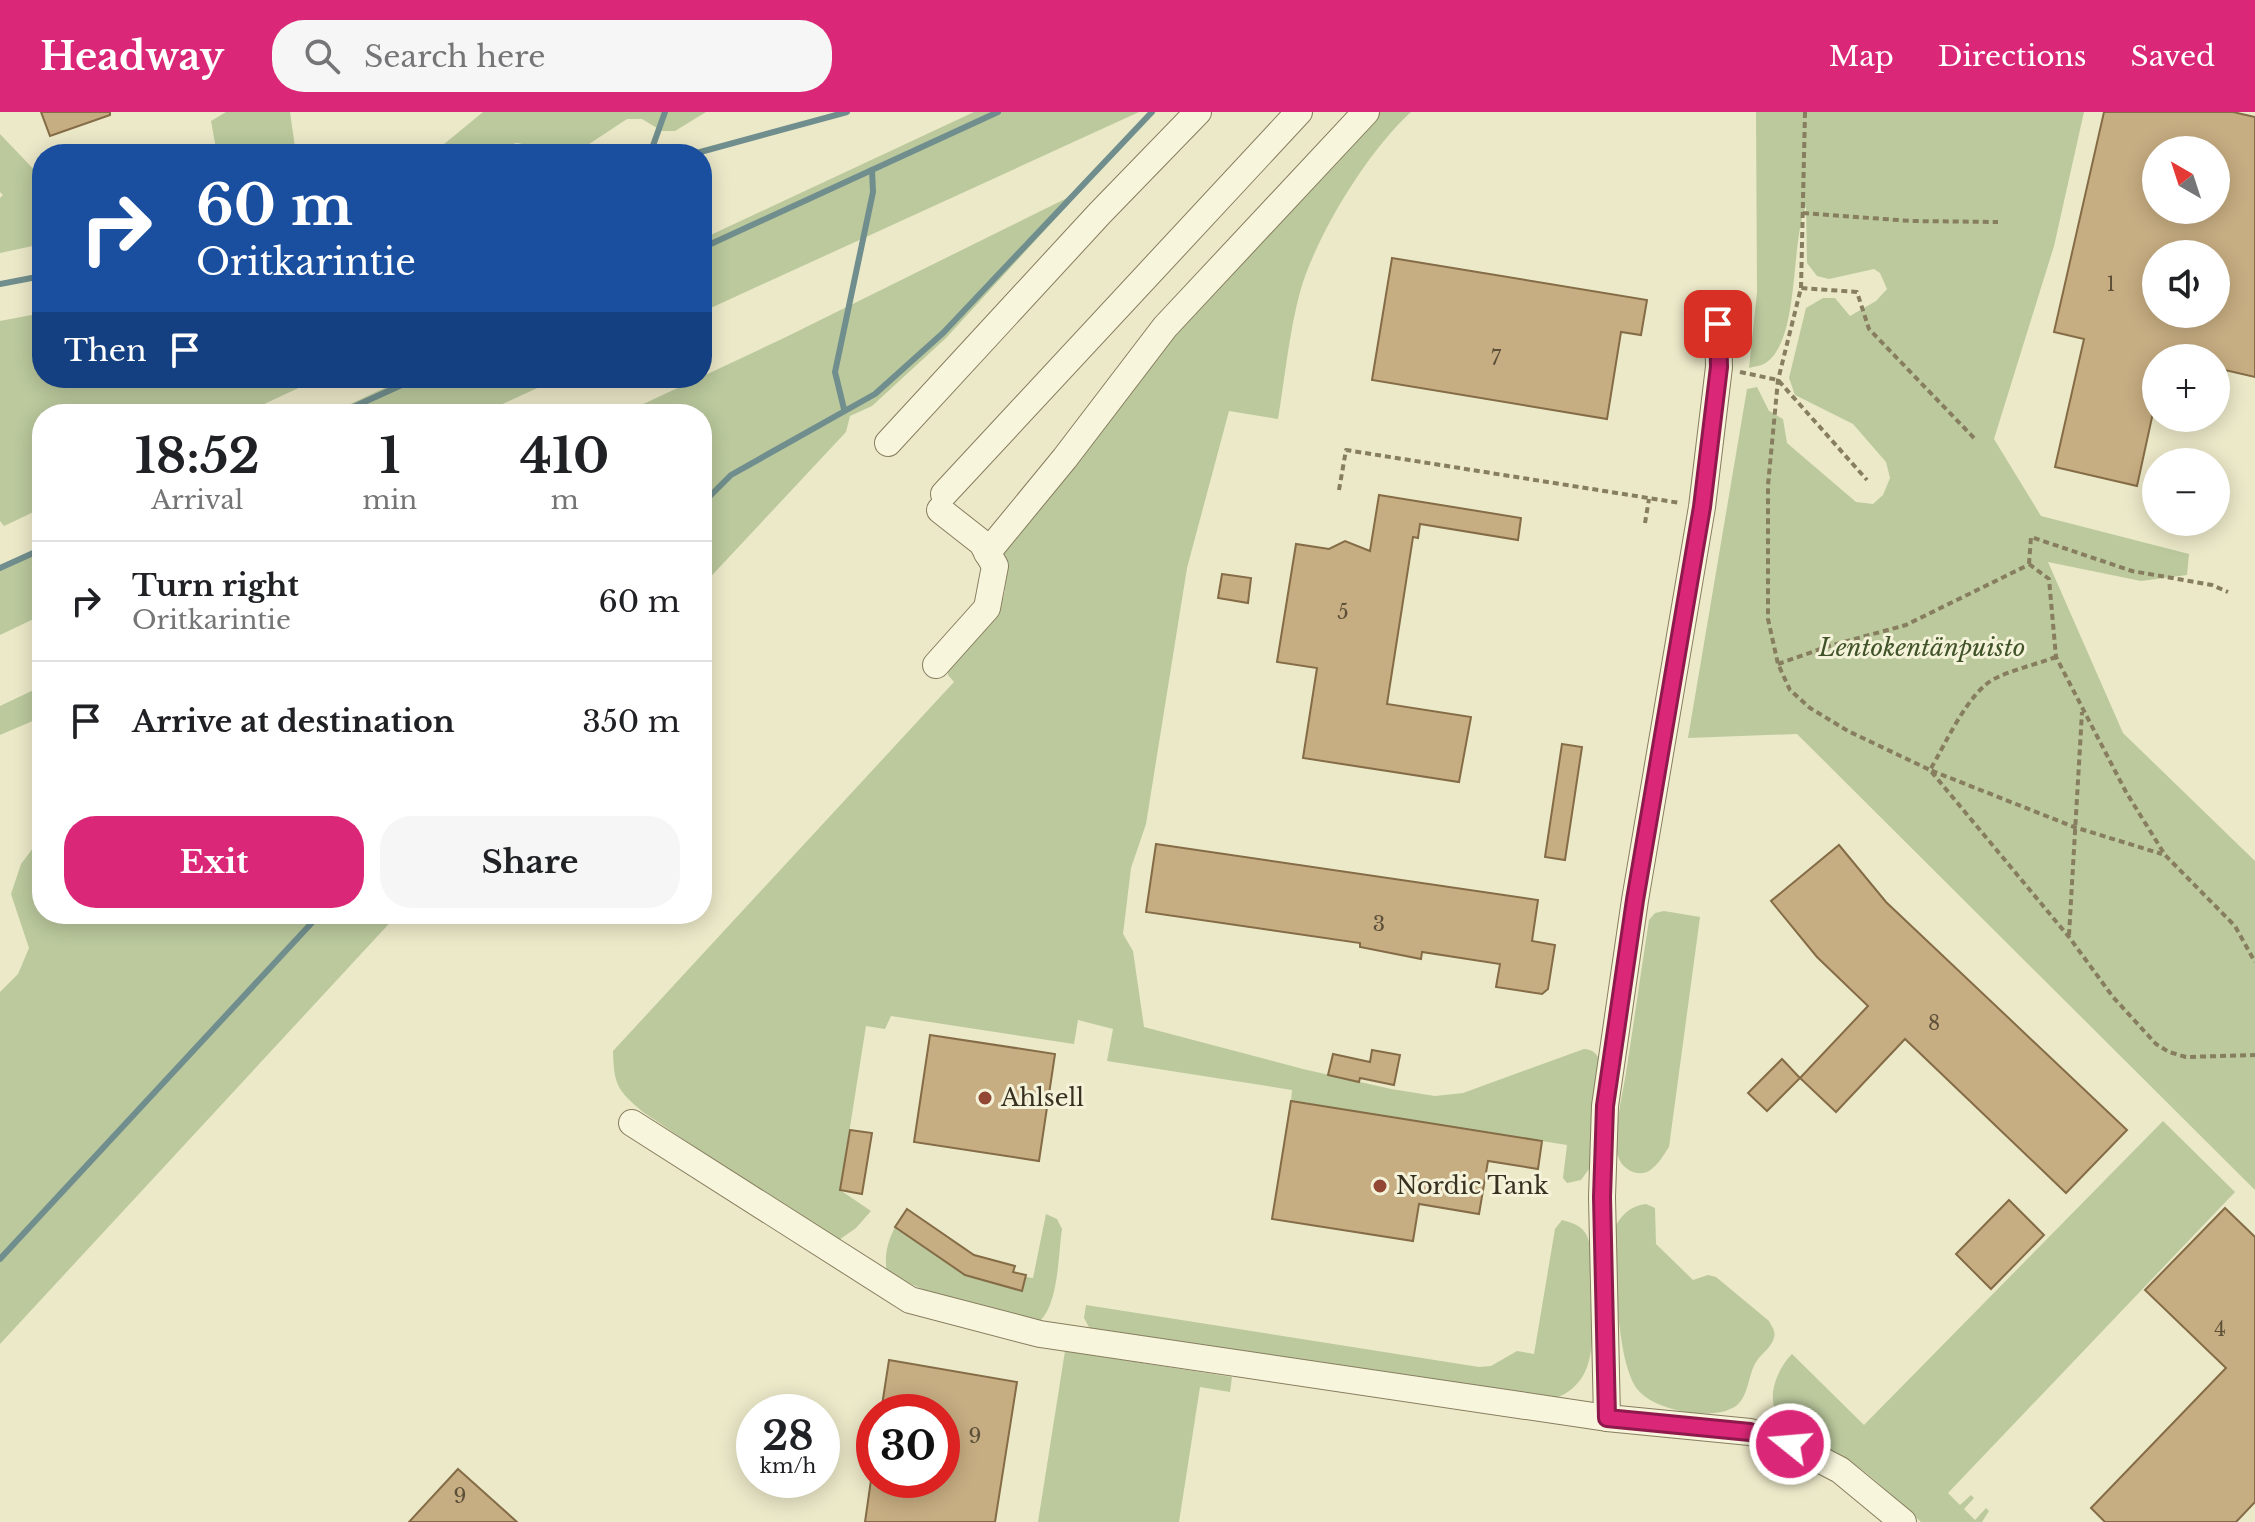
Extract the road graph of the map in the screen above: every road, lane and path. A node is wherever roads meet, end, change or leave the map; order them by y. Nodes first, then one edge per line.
1 (1198, 112) edge
2 (1299, 112) edge
3 (1366, 112) edge
4 (1805, 112) edge
5 (1803, 213) junction
6 (1998, 222) dead end
7 (1801, 288) junction
8 (1718, 324) dead end
9 (1719, 367) junction
10 (1778, 380) junction
11 (1974, 438) dead end
12 (888, 443) dead end
13 (1867, 480) dead end
14 (1339, 490) dead end
15 (1649, 499) junction
16 (1702, 507) junction
17 (1645, 523) dead end
18 (987, 553) junction
19 (2029, 564) junction
20 (2228, 592) dead end
21 (2056, 657) junction
22 (1778, 664) junction
23 (936, 665) dead end
24 (2082, 708) junction
25 (1930, 770) junction
26 (2074, 827) junction
27 (2165, 855) junction
28 (2069, 937) junction
29 (2255, 962) edge
30 (2255, 1055) edge
31 (632, 1123) dead end
32 (1607, 1418) junction
33 (1903, 1522) edge

1 - 12 street
2 - 18 street
3 - 18 street
4 - 5 path
5 - 6 path
5 - 7 path
7 - 10 path
7 - 11 path
8 - 9 street
9 - 10 path
9 - 16 street
10 - 13 path
10 - 22 path
14 - 15 path
15 - 16 path
15 - 17 path
16 - 32 street
18 - 23 street
19 - 20 path
19 - 21 path
19 - 22 path
21 - 24 path
21 - 25 path
22 - 25 path
24 - 26 path
24 - 27 path
25 - 26 path
25 - 28 path
26 - 27 path
26 - 28 path
27 - 29 path
28 - 30 path
31 - 32 street
32 - 33 street

